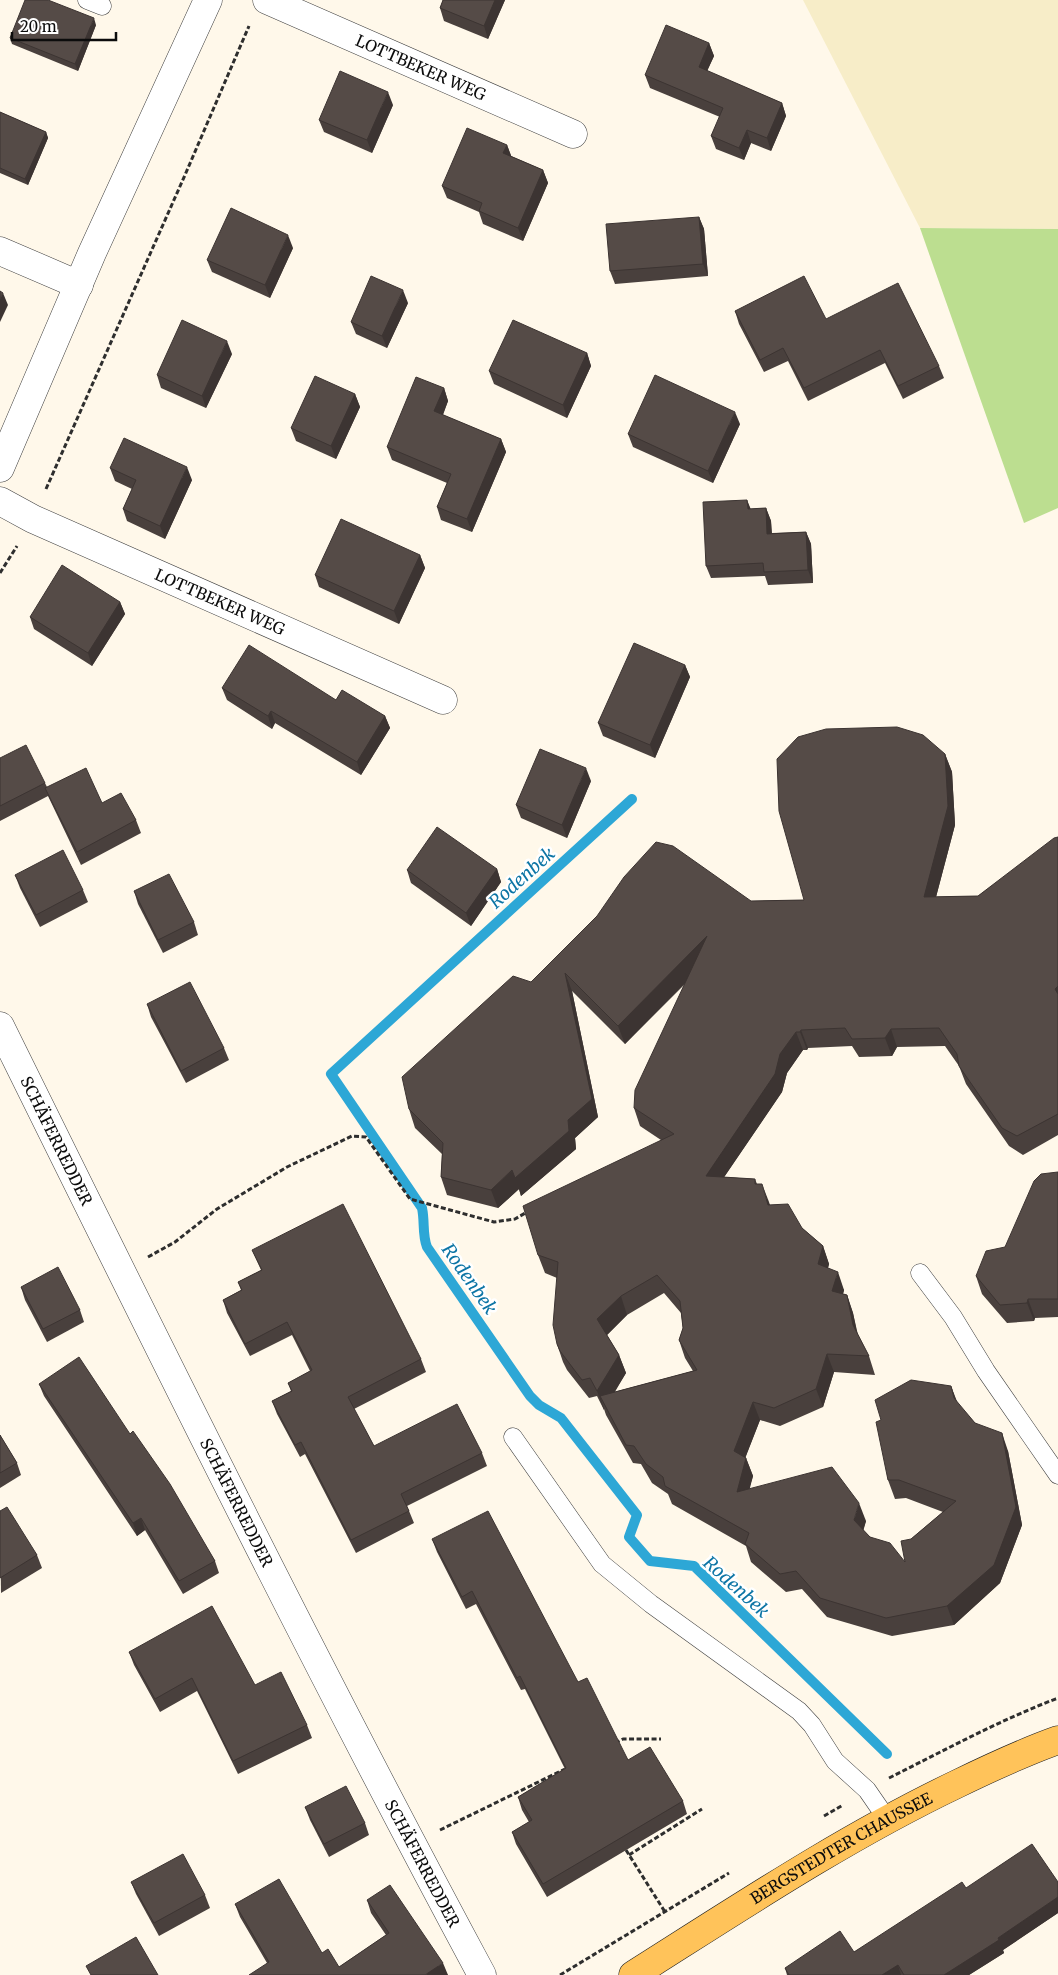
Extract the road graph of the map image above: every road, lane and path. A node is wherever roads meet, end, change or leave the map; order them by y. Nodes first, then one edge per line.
1 (208, 0) edge
2 (260, 9) edge
3 (573, 134) dead end
4 (0, 251) edge
5 (79, 285) junction
6 (0, 468) edge
7 (0, 501) edge
8 (33, 519) junction
9 (0, 573) edge
10 (443, 700) dead end
11 (0, 1026) edge
12 (531, 1210) edge
13 (121, 1272) junction
14 (920, 1273) dead end
15 (513, 1437) dead end
16 (1058, 1475) edge
17 (661, 1739) dead end
18 (1058, 1740) edge
19 (615, 1744) edge
20 (572, 1765) edge
21 (530, 1786) junction
22 (534, 1793) edge
23 (702, 1809) dead end
24 (887, 1819) junction
25 (412, 1844) junction
26 (626, 1850) edge
27 (629, 1855) junction
28 (666, 1912) dead end
29 (482, 1975) edge
30 (633, 1975) edge

1 - 5 street
2 - 3 street, LOTTBEKER WEG
2 - 8 path
4 - 5 street
5 - 6 street
7 - 8 street, LOTTBEKER WEG
8 - 9 path
8 - 10 street, LOTTBEKER WEG
11 - 13 street, SCHÄFERREDDER
12 - 13 path
13 - 25 street, SCHÄFERREDDER
14 - 16 lane
15 - 24 lane
17 - 19 path
18 - 24 main road, BERGSTEDTER CHAUSSEE
20 - 21 path
21 - 22 path
21 - 25 path
23 - 27 path
24 - 30 main road, BERGSTEDTER CHAUSSEE
25 - 29 street, SCHÄFERREDDER
26 - 27 path
27 - 28 path

